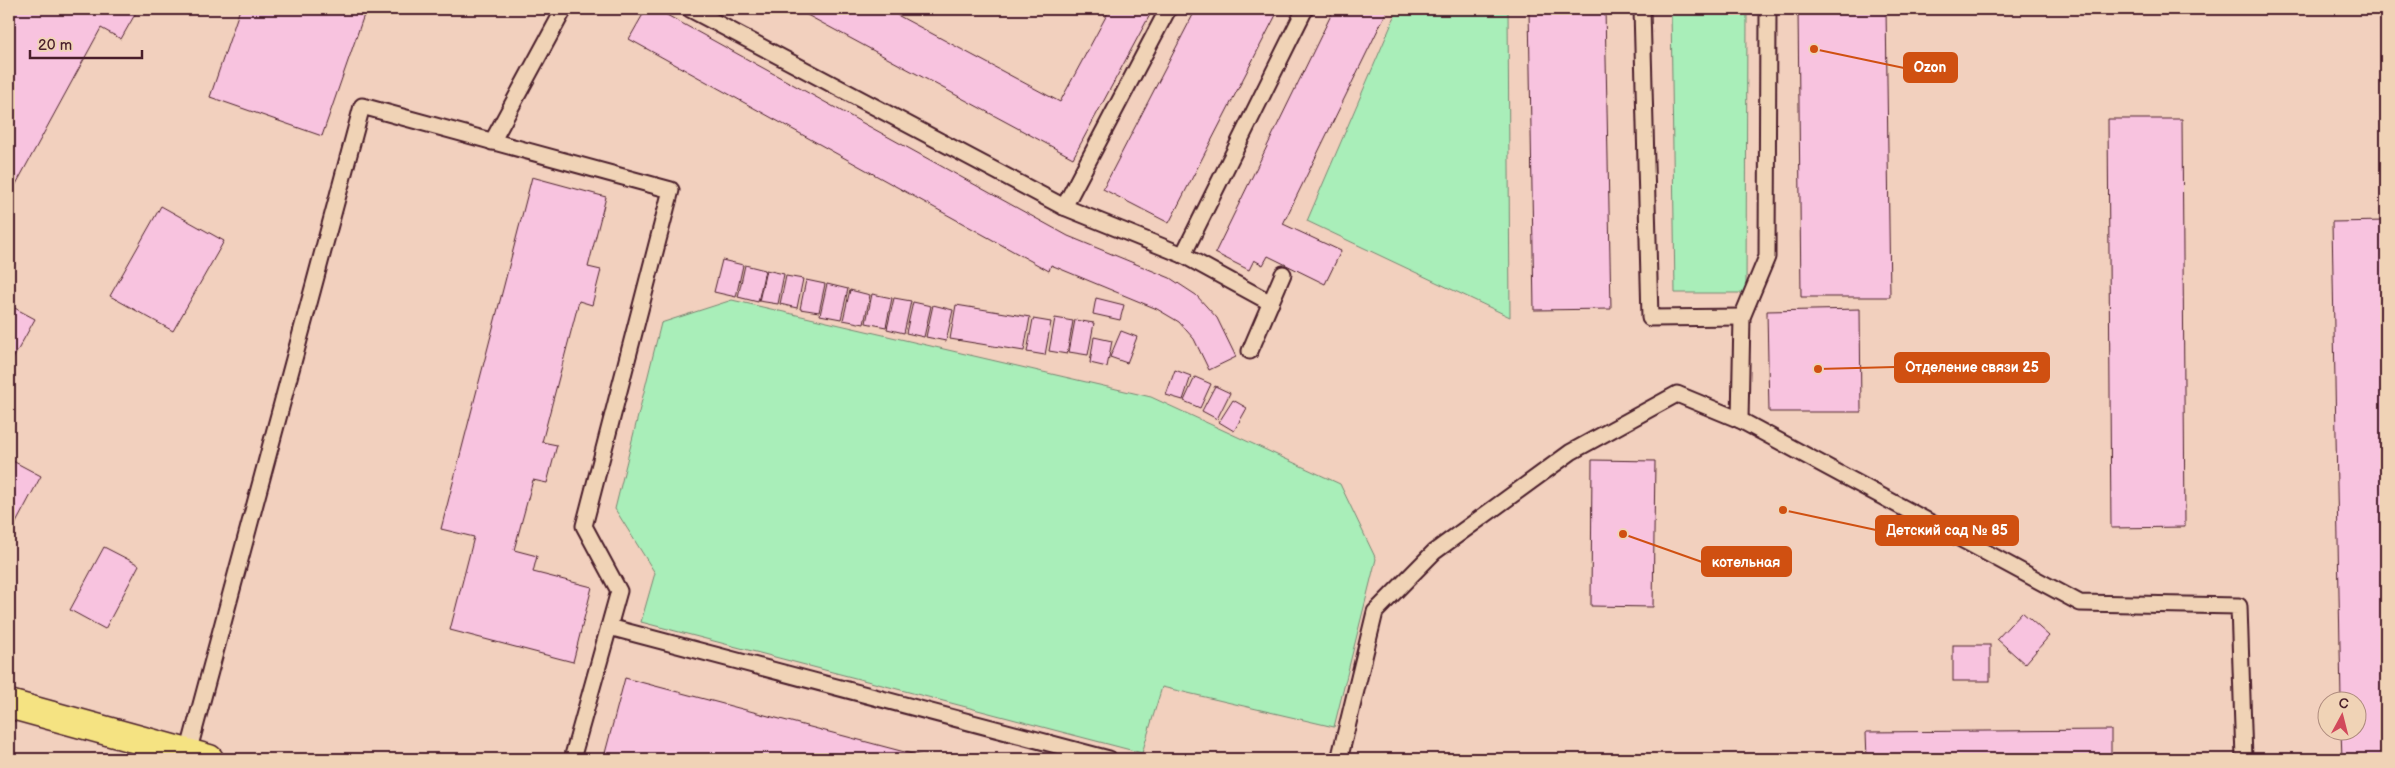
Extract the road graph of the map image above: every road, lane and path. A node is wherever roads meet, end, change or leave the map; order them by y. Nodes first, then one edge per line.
1 (564, 9) edge
2 (690, 9) edge
3 (1168, 9) edge
4 (1305, 9) edge
5 (1642, 9) edge
6 (1768, 9) edge
7 (492, 142) junction
8 (1064, 207) junction
9 (1183, 255) junction
10 (1283, 274) dead end
11 (1271, 303) junction
12 (1742, 317) junction
13 (1250, 351) dead end
14 (1740, 420) junction
15 (609, 627) junction
16 (9, 704) edge
17 (198, 756) edge
18 (1344, 758) edge
19 (572, 759) edge
20 (1109, 759) edge
21 (2244, 759) edge

1 - 7 lane
2 - 8 lane
3 - 8 lane
4 - 9 lane
5 - 12 lane
6 - 12 lane
7 - 15 lane
7 - 17 lane
8 - 9 lane
9 - 11 lane
10 - 11 lane
11 - 13 lane
12 - 14 lane
14 - 18 lane
14 - 21 lane
15 - 19 lane
15 - 20 lane
16 - 17 main road

